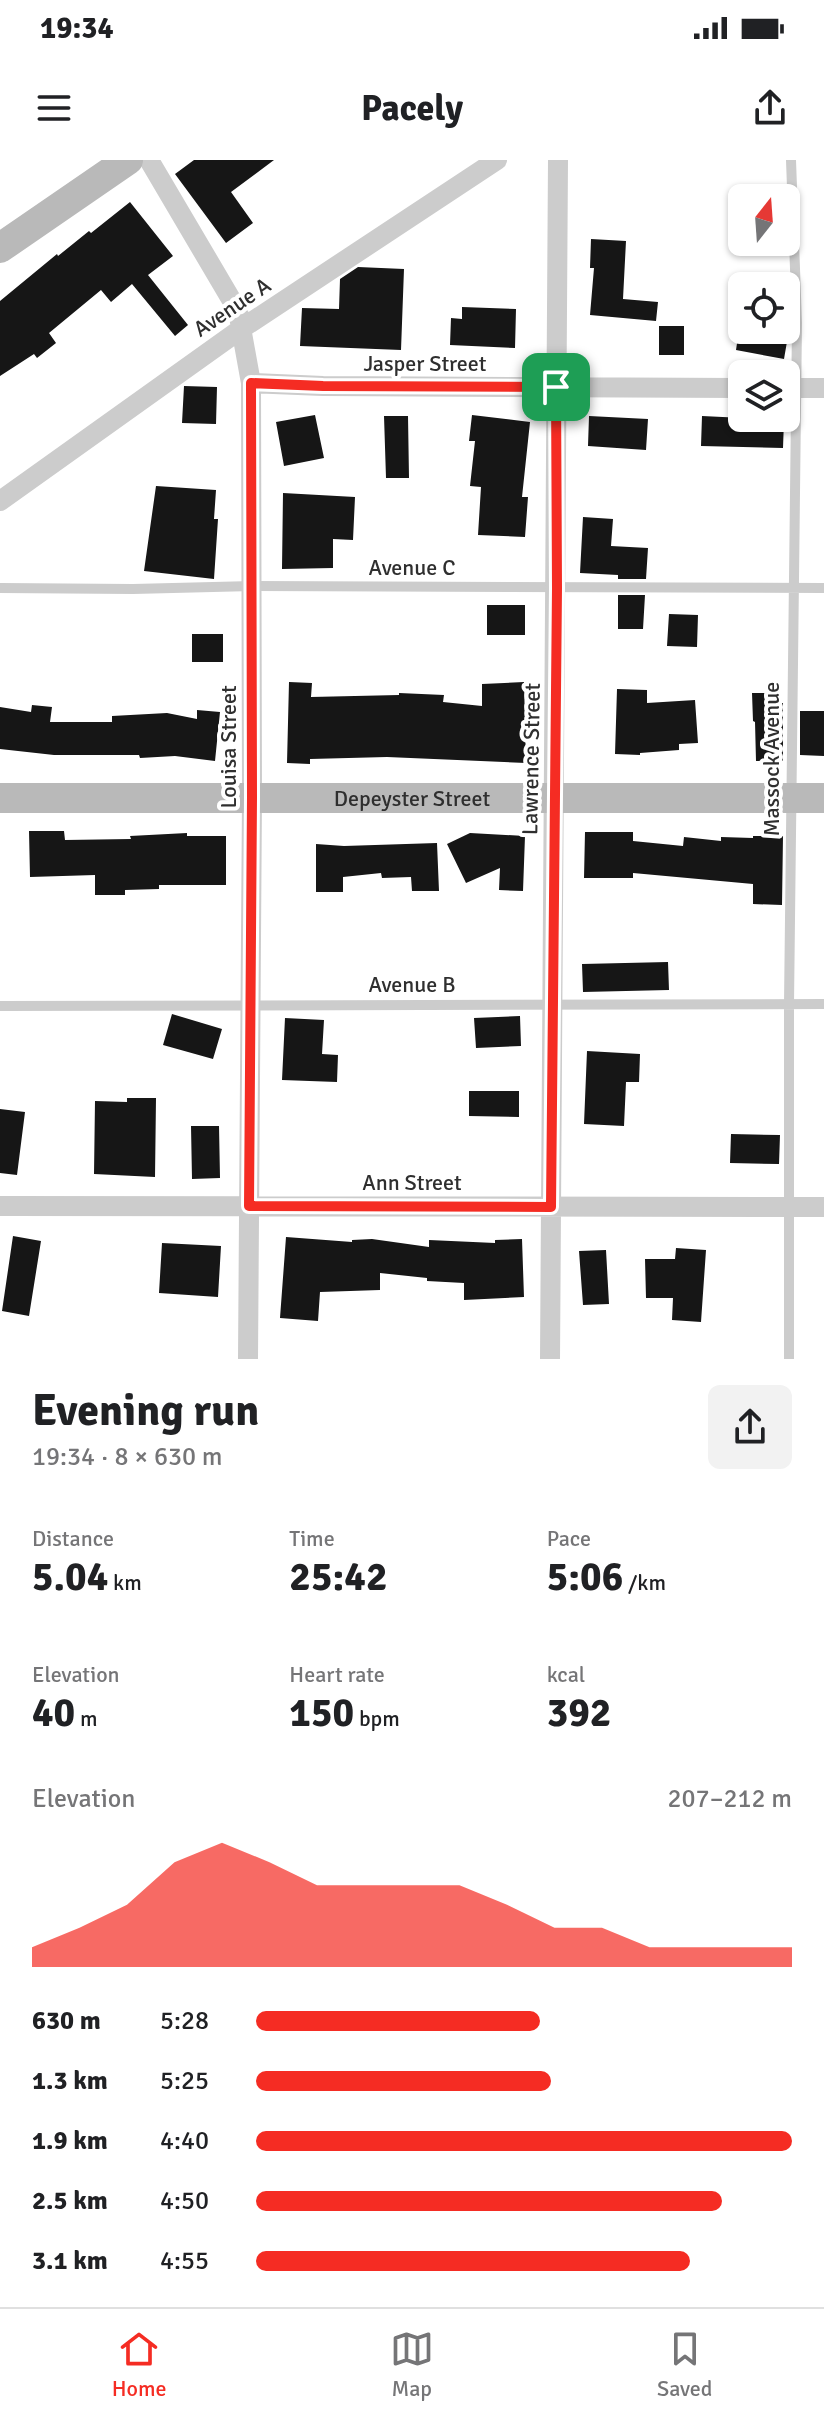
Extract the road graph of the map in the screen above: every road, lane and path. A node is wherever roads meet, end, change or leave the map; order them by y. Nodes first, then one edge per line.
1 (128, 160) edge
2 (149, 160) edge
3 (497, 160) edge
4 (558, 160) edge
5 (791, 160) edge
6 (0, 248) edge
7 (241, 329) junction
8 (791, 360) edge
9 (251, 383) junction
10 (556, 387) junction
11 (728, 388) edge
12 (800, 388) edge
13 (824, 388) edge
14 (791, 432) edge
15 (0, 501) edge
16 (253, 586) junction
17 (792, 587) junction
18 (0, 588) edge
19 (557, 588) junction
20 (824, 588) edge
21 (252, 797) junction
22 (0, 798) edge
23 (554, 798) junction
24 (824, 798) edge
25 (791, 799) junction
26 (251, 1004) junction
27 (552, 1004) junction
28 (789, 1004) junction
29 (824, 1004) edge
30 (0, 1006) edge
31 (0, 1206) edge
32 (249, 1206) junction
33 (551, 1207) junction
34 (788, 1207) junction
35 (824, 1207) edge
36 (248, 1359) edge
37 (550, 1359) edge
38 (789, 1359) edge

1 - 6 street
2 - 7 street, Louisa Street
3 - 7 street, Avenue A
4 - 10 street, Lawrence Street
5 - 8 lane, Massock Avenue
7 - 9 street, Louisa Street
7 - 15 street, Avenue A
9 - 10 street, Jasper Street
9 - 16 street, Louisa Street
10 - 11 street, Jasper Street
10 - 19 street, Lawrence Street
12 - 13 street
14 - 17 lane, Massock Avenue
16 - 18 lane, Avenue C
16 - 19 lane, Avenue C
16 - 21 street, Louisa Street
17 - 19 lane, Avenue C
17 - 20 lane, Avenue C
17 - 25 lane, Massock Avenue
19 - 23 street, Lawrence Street
21 - 22 street, Depeyster Street
21 - 23 street, Depeyster Street
21 - 26 street, Louisa Street
23 - 25 street, Depeyster Street
23 - 27 street, Lawrence Street
24 - 25 street, Depeyster Street
25 - 28 lane, Massock Avenue
26 - 27 lane, Avenue B
26 - 30 lane, Avenue B
26 - 32 street, Louisa Street
27 - 28 lane, Avenue B
27 - 33 street, Lawrence Street
28 - 29 lane, Avenue B
28 - 34 lane, Massock Avenue
31 - 32 street, Ann Street
32 - 33 street, Ann Street
32 - 36 street, Louisa Street
33 - 34 street, Ann Street
33 - 37 street, Lawrence Street
34 - 35 street, Ann Street
34 - 38 lane, Massock Avenue

